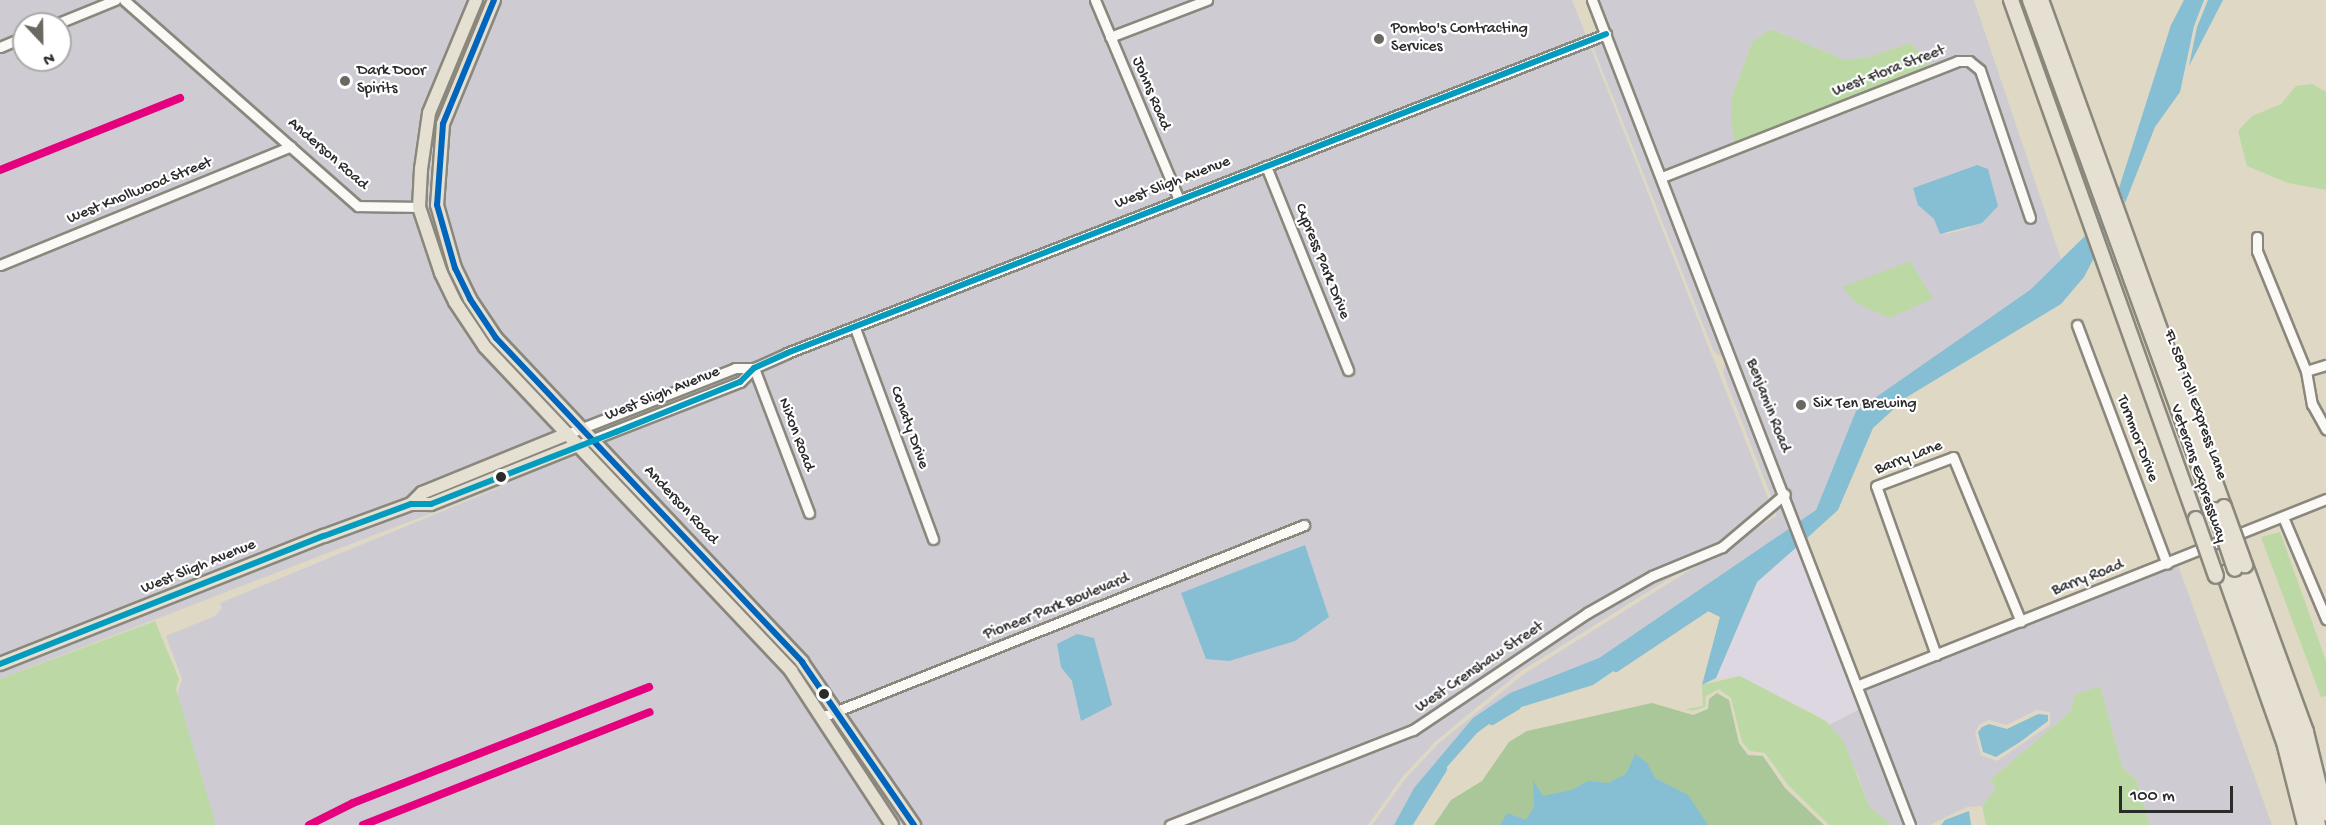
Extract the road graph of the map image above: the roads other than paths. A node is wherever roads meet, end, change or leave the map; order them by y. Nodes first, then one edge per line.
1 (115, 0) edge
2 (124, 0) edge
3 (477, 0) edge
4 (494, 0) edge
5 (1095, 0) edge
6 (1207, 0) edge
7 (1592, 0) edge
8 (2011, 0) edge
9 (2030, 0) edge
10 (2042, 0) edge
11 (72, 17) edge
12 (1606, 34) junction
13 (1110, 37) junction
14 (291, 146) junction
15 (1266, 166) junction
16 (1662, 177) junction
17 (2101, 181) junction
18 (1179, 200) junction
19 (419, 207) junction
20 (2031, 218) dead end
21 (2257, 237) dead end
22 (0, 265) edge
23 (2078, 325) dead end
24 (855, 328) junction
25 (2326, 365) edge
26 (754, 368) junction
27 (1348, 370) dead end
28 (2306, 371) junction
29 (585, 428) junction
30 (2326, 429) edge
31 (567, 434) junction
32 (596, 439) junction
33 (578, 445) junction
34 (1785, 494) junction
35 (2326, 499) edge
36 (411, 504) junction
37 (809, 513) dead end
38 (2210, 513) junction
39 (2283, 517) junction
40 (1304, 525) dead end
41 (933, 539) dead end
42 (2167, 564) junction
43 (2230, 571) junction
44 (2323, 605) edge
45 (2326, 619) edge
46 (2021, 622) junction
47 (1936, 655) junction
48 (0, 664) edge
49 (1859, 685) junction
50 (837, 712) junction
51 (822, 717) junction
52 (2326, 814) edge
53 (892, 825) edge
54 (914, 825) edge
55 (1170, 825) edge
56 (1910, 825) edge
57 (2296, 825) edge
58 (2305, 825) edge
59 (2318, 825) edge

1 - 11 street
2 - 14 street, Anderson Road
3 - 19 main road
4 - 29 main road, Anderson Road
5 - 13 street, Johns Road
6 - 13 street
7 - 12 street, Benjamin Road
8 - 38 highway, Veterans Expressway
9 - 17 highway
10 - 17 highway, Veterans Expressway
12 - 15 street, West Sligh Avenue
12 - 16 street, Benjamin Road
13 - 18 street, Johns Road
14 - 19 street, Anderson Road
14 - 22 street, West Knollwood Street
15 - 18 street, West Sligh Avenue
15 - 27 street, Cypress Park Drive
16 - 20 street, West Flora Street
16 - 34 street, Benjamin Road
17 - 38 highway, Veterans Expressway
18 - 24 street, West Sligh Avenue
19 - 31 main road, Anderson Road
21 - 28 street
23 - 42 street, Turnmor Drive
24 - 26 street, West Sligh Avenue
24 - 41 street, Conaty Drive
25 - 28 street
26 - 29 street, West Sligh Avenue
26 - 32 street, West Sligh Avenue
26 - 37 street, Nixon Road
28 - 30 street
29 - 31 street, West Sligh Avenue
29 - 32 main road, Anderson Road
31 - 33 main road, Anderson Road
31 - 36 main road, West Sligh Avenue
32 - 33 street, West Sligh Avenue
32 - 50 main road, Anderson Road
33 - 36 main road, West Sligh Avenue
33 - 51 main road, Anderson Road
34 - 49 street, Benjamin Road
34 - 55 street, West Crenshaw Street
35 - 39 street, Barry Road
36 - 48 main road, West Sligh Avenue
38 - 43 highway, Veterans Expressway, bridge
38 - 43 highway, Veterans Expressway, bridge
39 - 42 street, Barry Road
39 - 44 street
40 - 50 street, Pioneer Park Boulevard
42 - 46 street, Barry Road
43 - 52 highway, Veterans Expressway
43 - 57 highway, Veterans Expressway
43 - 58 highway
43 - 59 highway
44 - 45 street
46 - 47 street, Barry Road
46 - 47 street, Barry Lane
47 - 49 street, Barry Road
49 - 56 street, Benjamin Road
50 - 51 street, Pioneer Park Boulevard
50 - 54 main road, Anderson Road
51 - 53 main road, Anderson Road

